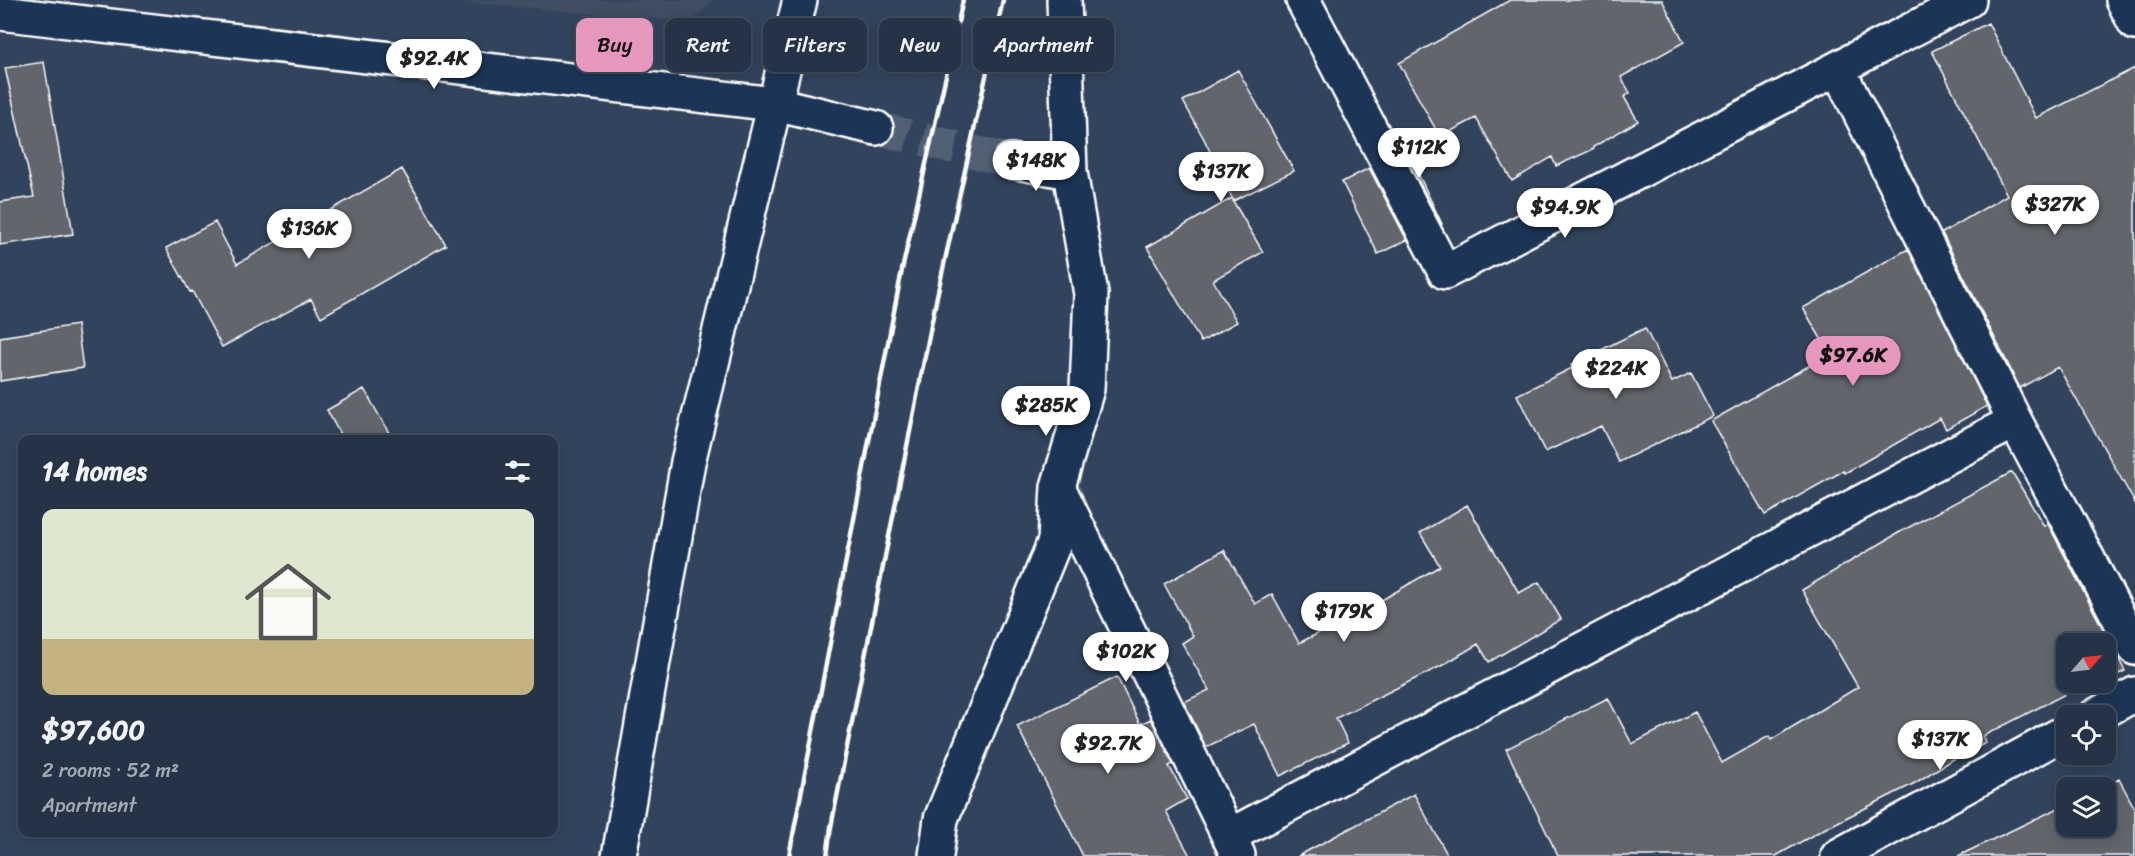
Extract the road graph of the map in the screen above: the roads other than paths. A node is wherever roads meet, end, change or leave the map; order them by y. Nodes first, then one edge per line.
1 (800, 0) edge
2 (1064, 0) edge
3 (1303, 0) edge
4 (1970, 0) edge
5 (2123, 0) edge
6 (1927, 10) edge
7 (0, 13) edge
8 (2135, 23) edge
9 (1838, 69) junction
10 (775, 104) junction
11 (876, 128) tunnel mouth
12 (1011, 161) tunnel mouth
13 (1070, 172) junction
14 (2015, 420) junction
15 (1058, 487) junction
16 (2135, 648) edge
17 (2135, 693) edge
18 (2114, 705) edge
19 (2056, 737) edge
20 (1234, 846) edge
21 (619, 856) edge
22 (936, 856) edge
23 (1838, 856) edge

1 - 10 street
2 - 13 street
3 - 9 street
4 - 6 street
5 - 8 street
6 - 9 street
7 - 10 street
9 - 14 street
10 - 11 street
10 - 21 street
12 - 13 street
13 - 15 street
14 - 16 street
14 - 20 street
15 - 20 street
15 - 22 street
17 - 18 street
19 - 23 street

